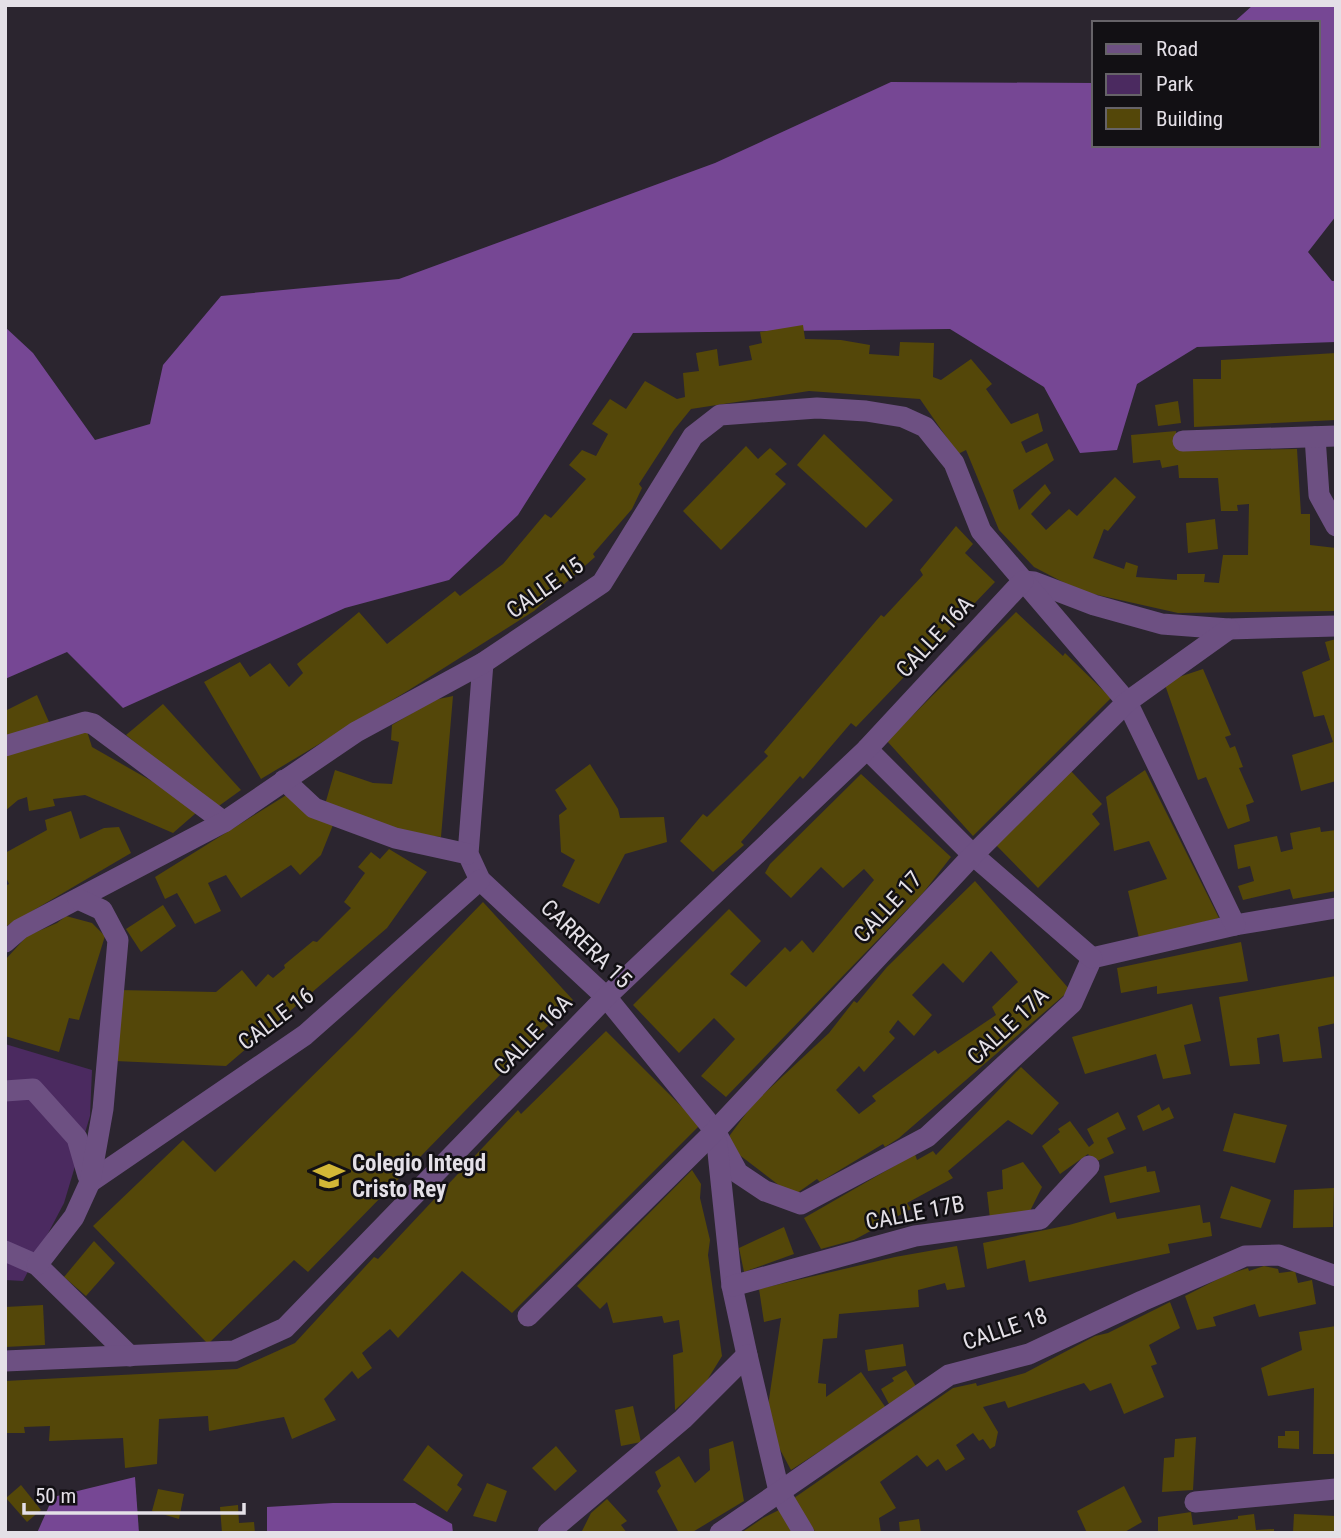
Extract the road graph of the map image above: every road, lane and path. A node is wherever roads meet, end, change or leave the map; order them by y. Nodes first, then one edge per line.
1 (1325, 436) edge
2 (1184, 441) dead end
3 (1336, 526) edge
4 (1023, 580) junction
5 (1336, 626) edge
6 (1229, 629) junction
7 (483, 663) junction
8 (1127, 702) junction
9 (5, 746) edge
10 (867, 750) junction
11 (284, 780) junction
12 (224, 822) junction
13 (468, 854) junction
14 (973, 855) junction
15 (480, 880) junction
16 (78, 899) junction
17 (1336, 908) edge
18 (1235, 925) junction
19 (5, 942) edge
20 (1092, 958) junction
21 (606, 997) junction
22 (5, 1091) edge
23 (715, 1131) junction
24 (1089, 1166) dead end
25 (90, 1182) junction
26 (801, 1203) joint
27 (5, 1251) edge
28 (37, 1265) junction
29 (1336, 1276) edge
30 (732, 1286) junction
31 (528, 1317) dead end
32 (747, 1355) junction
33 (130, 1356) junction
34 (5, 1361) edge
35 (1336, 1489) edge
36 (779, 1491) junction
37 (1195, 1502) dead end
38 (548, 1533) edge
39 (720, 1533) edge
40 (804, 1533) edge

1 - 2 street
1 - 3 street
4 - 6 street
4 - 7 street, CALLE 15
4 - 8 street, CALLE 15
4 - 10 street, CALLE 16A
5 - 6 street
6 - 8 street, CALLE 17
7 - 11 street, CALLE 15
7 - 13 street, CARRERA 15
8 - 14 street, CALLE 17
8 - 18 street, CALLE 15
9 - 12 street
10 - 14 street
10 - 21 street, CALLE 16A
11 - 12 street, CALLE 15
11 - 13 street
12 - 16 street, CALLE 15
13 - 15 street, CARRERA 15
14 - 20 street
14 - 23 street, CALLE 17
15 - 21 street, CARRERA 15
15 - 25 street, CALLE 16
16 - 19 street, CALLE 15
16 - 25 street
17 - 18 street
18 - 20 street
20 - 26 street, CALLE 17A
21 - 23 street, CARRERA 15
21 - 33 street, CALLE 16A
22 - 25 street
23 - 26 street, CARRERA 15
23 - 30 street
23 - 31 street, CALLE 17
24 - 30 street, CALLE 17B
25 - 28 street
27 - 28 street
28 - 33 street
29 - 36 street, CALLE 18
30 - 32 street
32 - 36 street
32 - 38 street
33 - 34 street, CALLE 16A
35 - 37 street
36 - 39 street, CALLE 18
36 - 40 street

